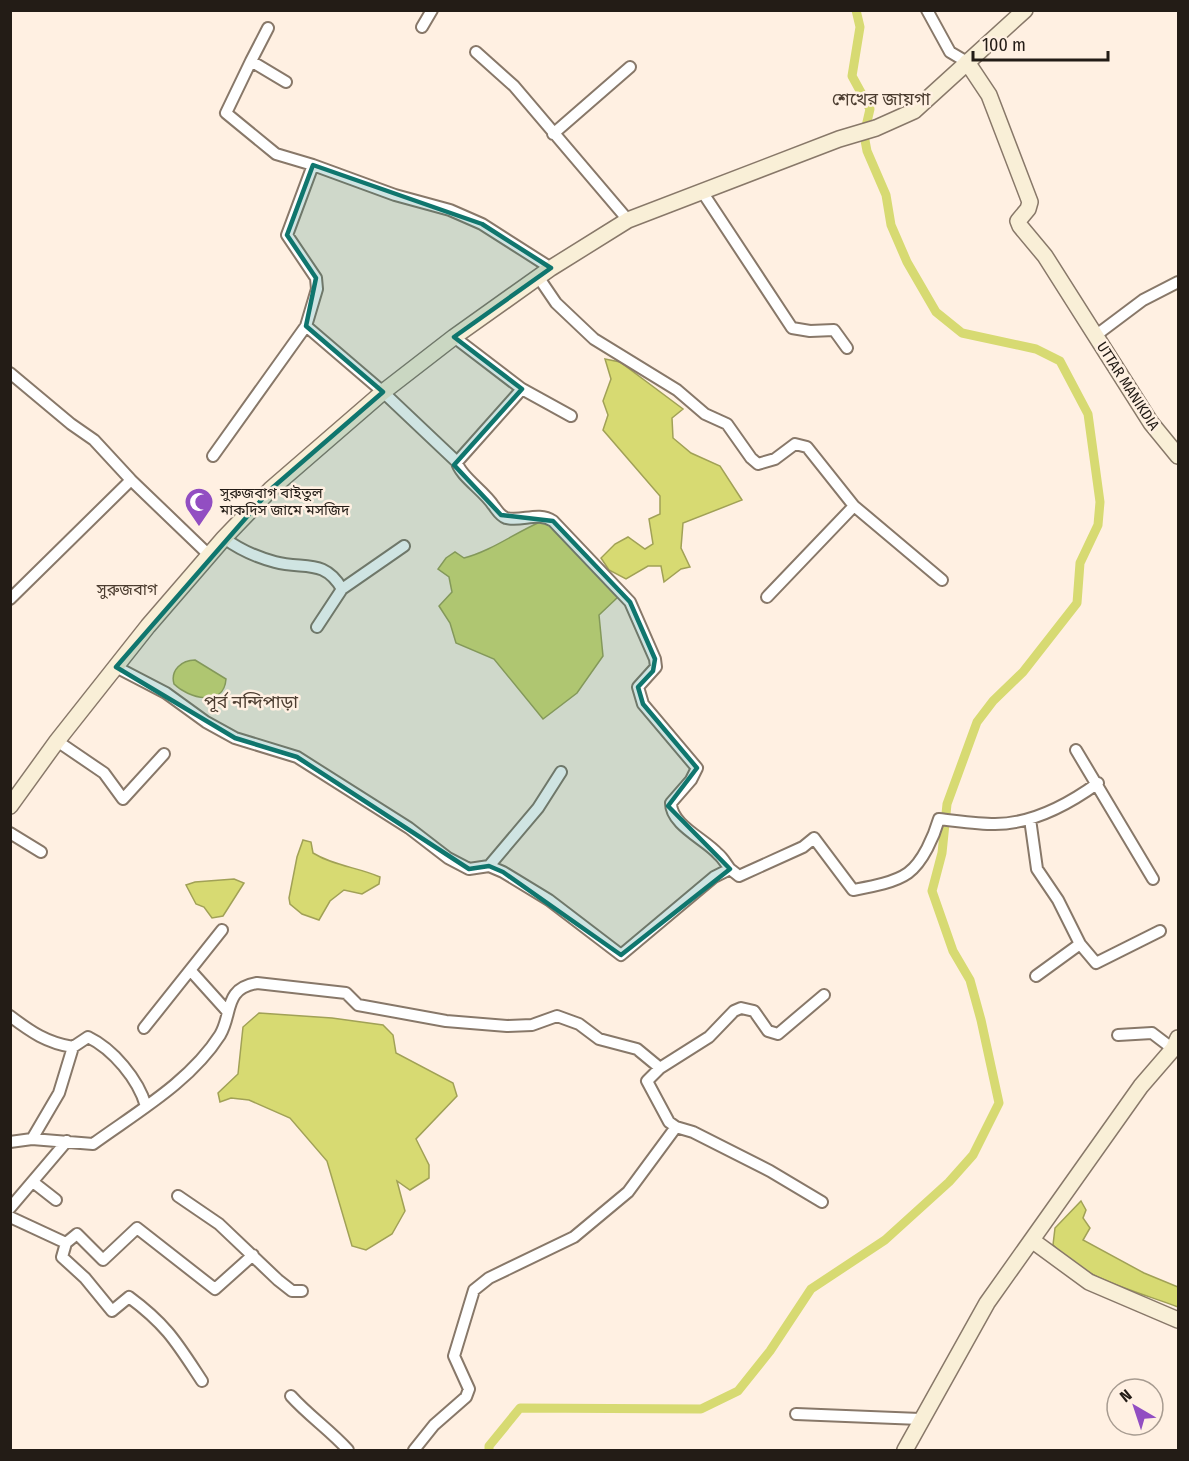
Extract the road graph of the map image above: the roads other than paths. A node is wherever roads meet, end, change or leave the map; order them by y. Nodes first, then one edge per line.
1 (432, 10) edge
2 (927, 10) edge
3 (1025, 10) edge
4 (422, 27) dead end
5 (268, 28) dead end
6 (476, 52) dead end
7 (251, 62) junction
8 (967, 62) junction
9 (630, 67) dead end
10 (286, 82) dead end
11 (554, 134) junction
12 (313, 165) junction
13 (703, 193) junction
14 (628, 220) junction
15 (545, 273) junction
16 (1179, 282) edge
17 (306, 326) junction
18 (1095, 336) junction
19 (454, 337) junction
20 (847, 348) dead end
21 (10, 373) edge
22 (522, 389) junction
23 (383, 392) junction
24 (571, 416) dead end
25 (213, 456) dead end
26 (1179, 456) edge
27 (457, 462) junction
28 (130, 480) junction
29 (854, 506) junction
30 (224, 538) junction
31 (404, 546) dead end
32 (209, 555) junction
33 (942, 580) dead end
34 (342, 589) junction
35 (767, 597) dead end
36 (10, 599) edge
37 (317, 627) dead end
38 (116, 667) junction
39 (57, 741) junction
40 (1076, 750) dead end
41 (164, 754) dead end
42 (561, 772) dead end
43 (1098, 783) junction
44 (10, 806) edge
45 (1030, 819) junction
46 (10, 833) edge
47 (41, 852) dead end
48 (489, 866) junction
49 (730, 869) junction
50 (1153, 879) dead end
51 (222, 930) dead end
52 (1160, 931) dead end
53 (1080, 944) junction
54 (190, 971) junction
55 (1036, 976) dead end
56 (824, 995) dead end
57 (227, 1011) junction
58 (10, 1016) edge
59 (144, 1028) dead end
60 (1118, 1035) dead end
61 (1176, 1043) edge
62 (73, 1047) junction
63 (660, 1068) junction
64 (146, 1106) junction
65 (676, 1127) junction
66 (32, 1138) junction
67 (67, 1141) junction
68 (10, 1142) edge
69 (33, 1182) junction
70 (178, 1196) dead end
71 (56, 1200) dead end
72 (822, 1202) dead end
73 (10, 1208) edge
74 (10, 1217) edge
75 (1033, 1241) junction
76 (66, 1243) junction
77 (253, 1255) junction
78 (302, 1291) dead end
79 (1179, 1320) edge
80 (202, 1381) dead end
81 (291, 1396) dead end
82 (796, 1414) dead end
83 (920, 1419) junction
84 (348, 1450) edge
85 (414, 1450) edge
86 (904, 1450) edge

1 - 4 street
2 - 8 street
3 - 8 street
5 - 7 street
6 - 11 street
7 - 10 street
7 - 12 street
8 - 13 street
8 - 18 street
9 - 11 street
11 - 14 street
12 - 15 street
12 - 17 street
13 - 14 street
13 - 20 street
14 - 15 street
15 - 19 street
15 - 29 street
16 - 18 street, UTTAR MANIKDIA
17 - 23 street
17 - 25 street
18 - 26 street, UTTAR MANIKDIA
19 - 22 street
19 - 23 street
21 - 28 street
22 - 24 street
22 - 27 street
23 - 27 street
23 - 30 street
27 - 49 street
28 - 32 street
28 - 36 street
29 - 33 street
29 - 35 street
30 - 32 street
30 - 34 street
31 - 34 street
32 - 38 street
34 - 37 street
38 - 39 street
38 - 48 street
39 - 41 street
39 - 44 street
40 - 43 street
42 - 48 street
43 - 45 street
43 - 50 street
45 - 49 street
45 - 53 street
46 - 47 street
48 - 49 street
51 - 54 street
52 - 53 street
53 - 55 street
54 - 57 street
54 - 59 street
56 - 63 street
57 - 63 street
57 - 64 street
58 - 62 street
60 - 61 street
61 - 75 street
62 - 64 street
62 - 66 street
63 - 65 street
64 - 67 street
65 - 72 street
65 - 85 street
66 - 67 street
66 - 68 street
67 - 69 street
69 - 71 street
69 - 73 street
70 - 77 street
74 - 76 street
75 - 79 street
75 - 83 street
76 - 77 street
76 - 80 street
77 - 78 street
81 - 84 street
82 - 83 street
83 - 86 street

